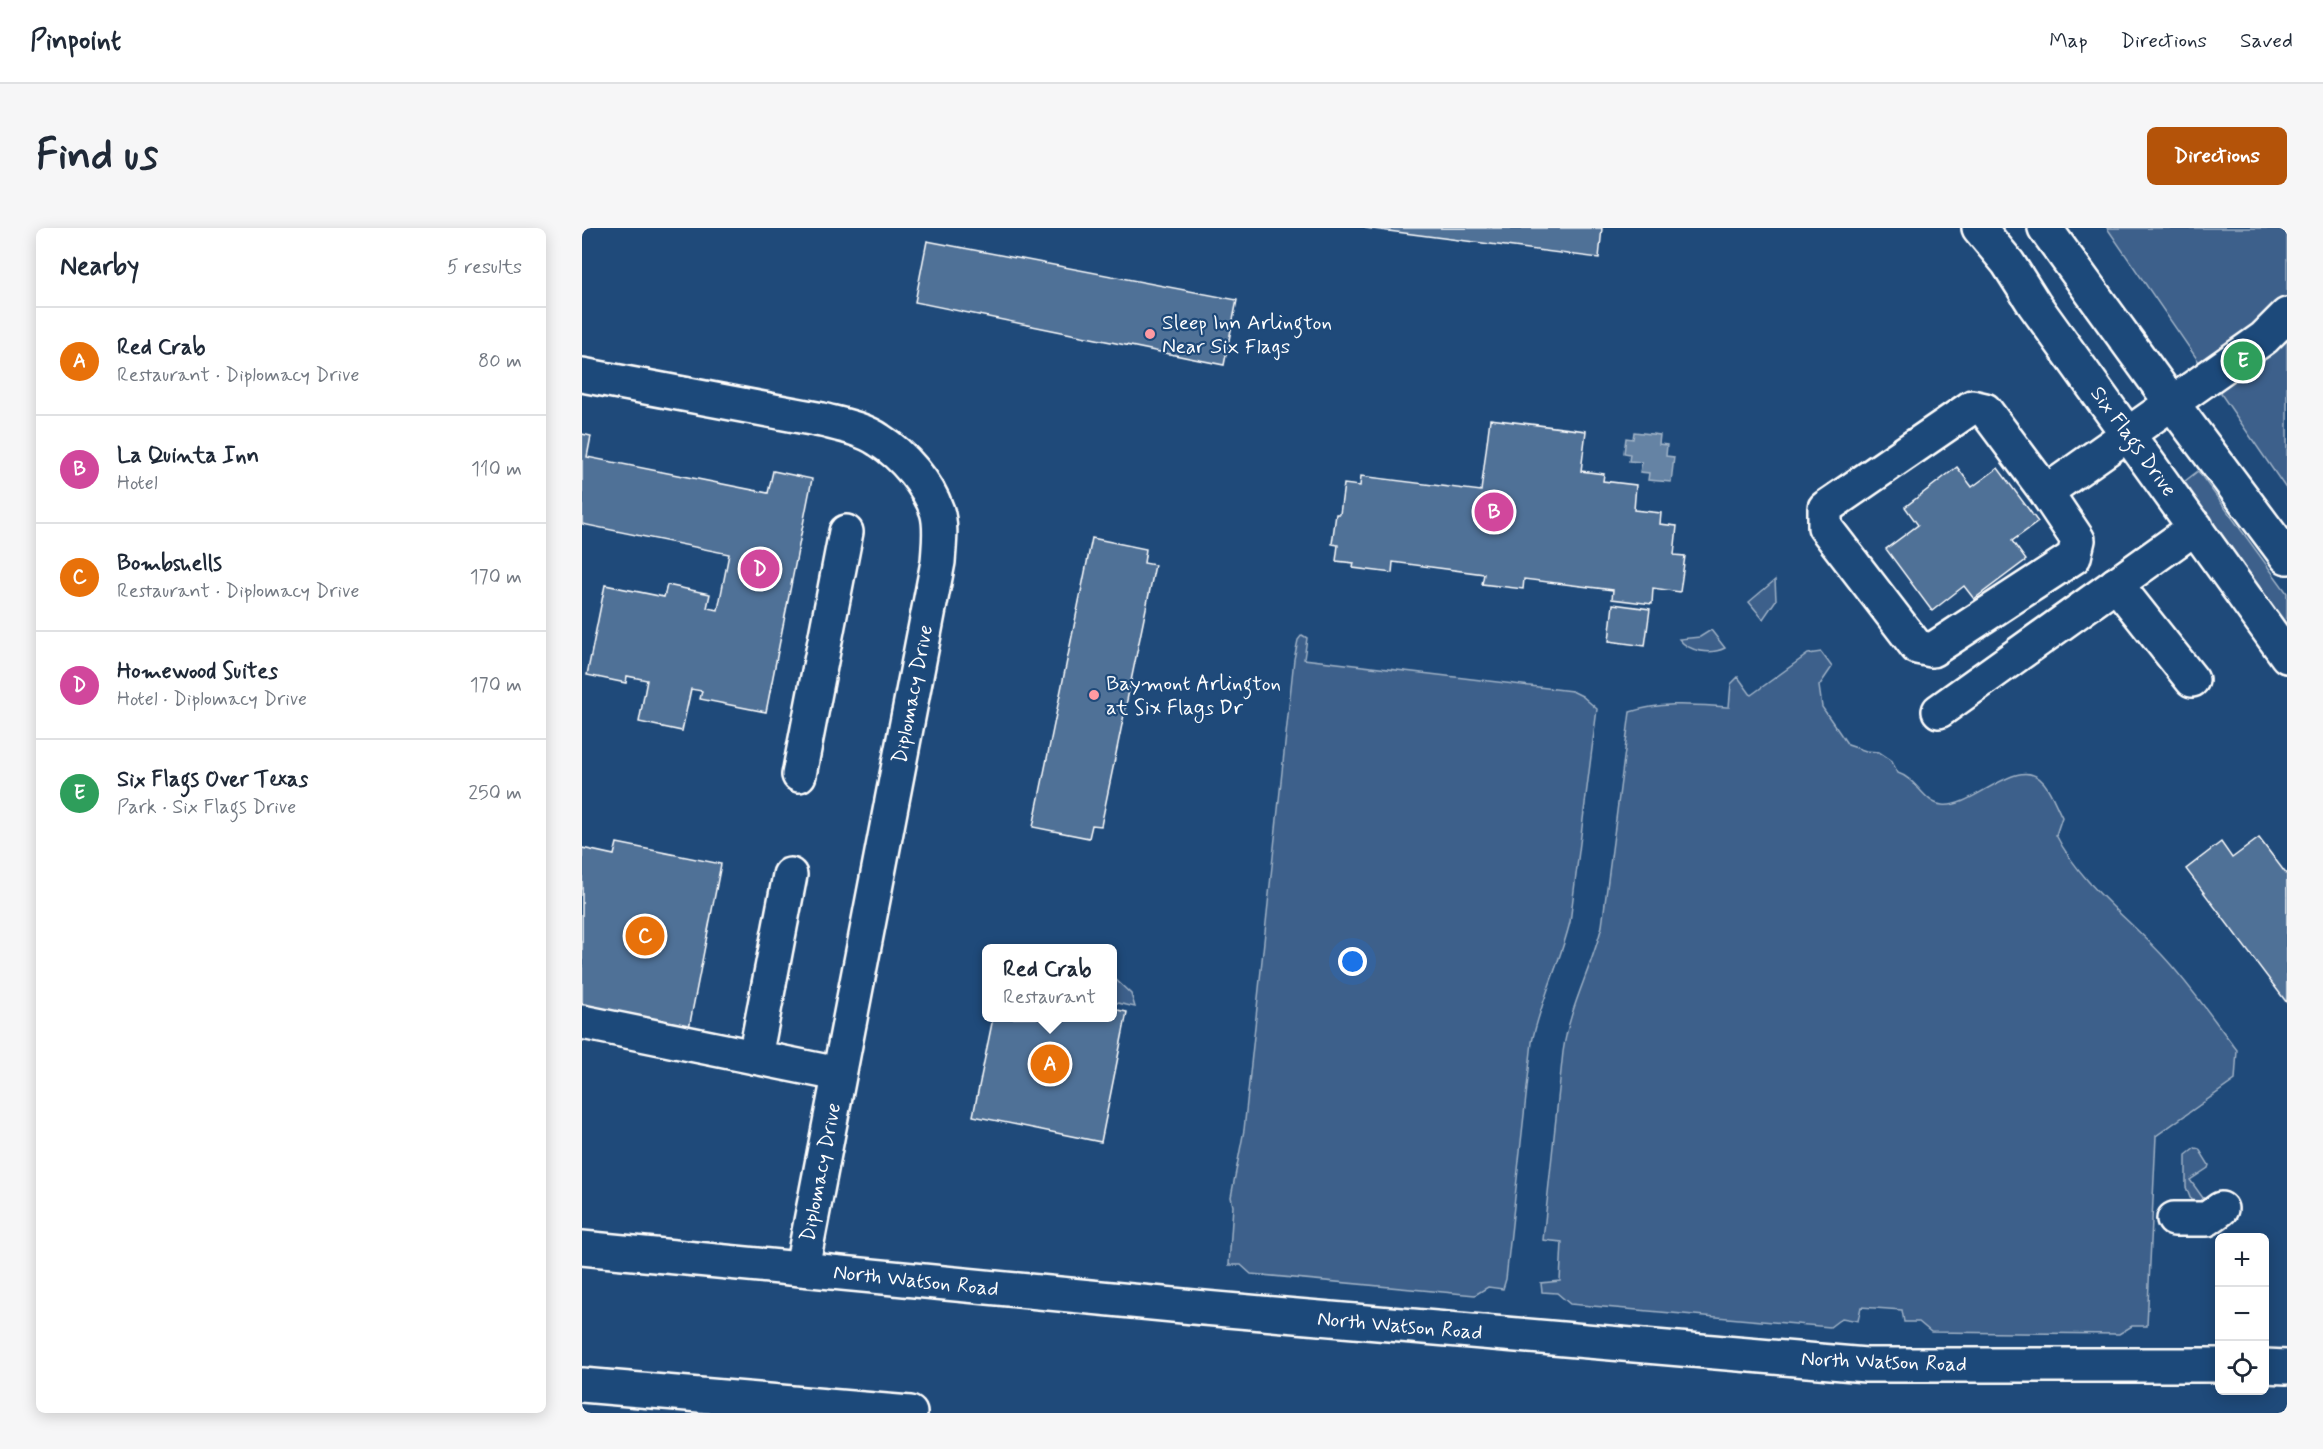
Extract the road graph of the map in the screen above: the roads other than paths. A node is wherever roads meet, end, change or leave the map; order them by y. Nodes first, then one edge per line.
1 (1979, 228) edge
2 (2046, 228) edge
3 (2287, 315) edge
4 (582, 375) edge
5 (2171, 402) junction
6 (2128, 433) junction
7 (2046, 492) junction
8 (2196, 527) junction
9 (846, 532) dead end
10 (2287, 557) edge
11 (2116, 584) junction
12 (2287, 656) edge
13 (2192, 680) dead end
14 (1939, 711) dead end
15 (799, 775) dead end
16 (790, 875) dead end
17 (582, 1022) edge
18 (754, 1057) junction
19 (838, 1074) junction
20 (2220, 1209) dead end
21 (2174, 1219) dead end
22 (582, 1248) edge
23 (802, 1268) junction
24 (2215, 1365) edge
25 (2269, 1366) edge
26 (2287, 1367) edge
27 (582, 1385) edge
28 (909, 1413) edge

1 - 6 main road, Six Flags Drive
2 - 5 main road
3 - 5 main road
4 - 19 main road, Diplomacy Drive
5 - 6 main road
5 - 10 main road
6 - 7 main road
6 - 8 main road, Six Flags Drive
7 - 7 main road
8 - 11 main road
8 - 12 main road, Six Flags Drive
9 - 15 main road
11 - 13 main road
11 - 14 main road
16 - 18 main road
17 - 18 main road
18 - 19 main road
19 - 23 main road, Diplomacy Drive
20 - 21 main road
22 - 23 main road, North Watson Road
23 - 24 main road, North Watson Road
25 - 26 main road
27 - 28 main road

